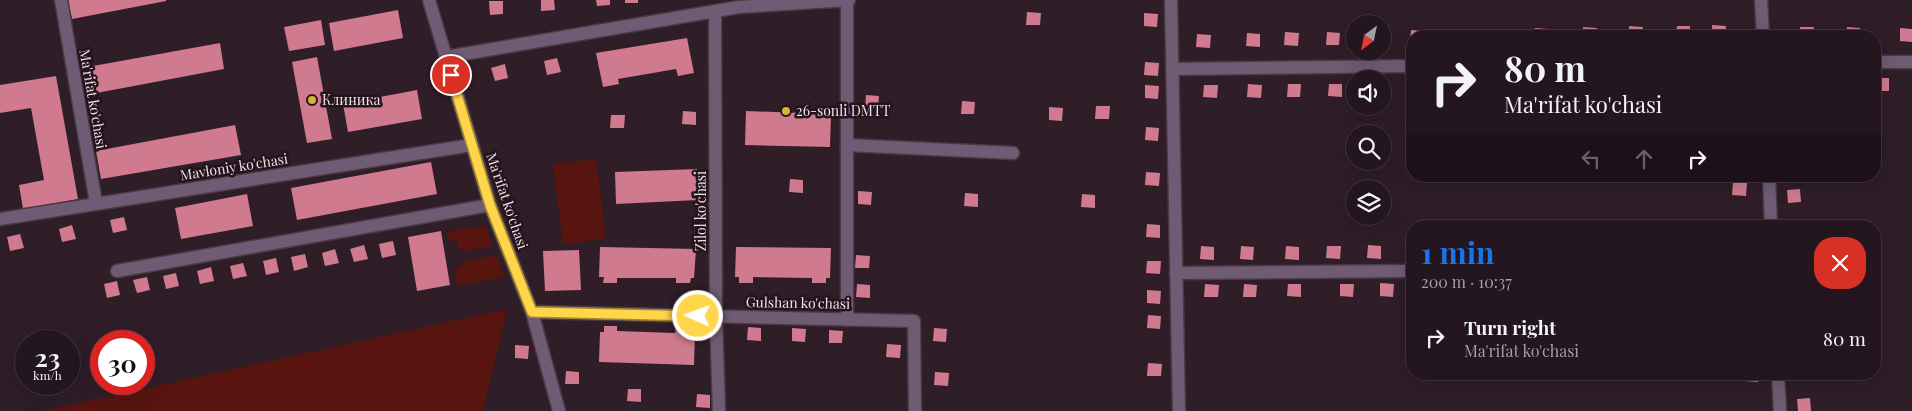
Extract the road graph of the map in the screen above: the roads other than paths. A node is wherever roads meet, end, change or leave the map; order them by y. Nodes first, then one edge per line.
1 (61, 0) edge
2 (429, 0) edge
3 (848, 0) edge
4 (1171, 0) edge
5 (1761, 0) edge
6 (715, 11) junction
7 (1763, 30) edge
8 (446, 57) junction
9 (1881, 62) edge
10 (1912, 62) edge
11 (1406, 66) edge
12 (1172, 70) junction
13 (472, 145) junction
14 (847, 146) junction
15 (1013, 153) dead end
16 (1769, 182) edge
17 (96, 203) junction
18 (490, 205) junction
19 (0, 219) edge
20 (1771, 220) edge
21 (116, 271) dead end
22 (1406, 271) edge
23 (1176, 273) junction
24 (532, 312) junction
25 (716, 316) junction
26 (848, 320) junction
27 (1778, 380) edge
28 (560, 411) edge
29 (719, 411) edge
30 (915, 411) edge
31 (1179, 411) edge
32 (1780, 411) edge

1 - 17 street, Ma'rifat ko'chasi
2 - 8 street, Ma'rifat ko'chasi
3 - 6 street
3 - 14 street
4 - 12 street
5 - 7 street
6 - 8 street
6 - 25 street, Zilol ko'chasi
8 - 13 street, Ma'rifat ko'chasi
9 - 10 street
11 - 12 street
12 - 23 street
13 - 17 street, Mavloniy ko'chasi
13 - 18 street, Ma'rifat ko'chasi
14 - 15 street
14 - 26 street
16 - 20 street
17 - 19 street, Mavloniy ko'chasi
18 - 21 street
18 - 24 street, Ma'rifat ko'chasi
22 - 23 street
23 - 31 street
24 - 25 street, Gulshan ko'chasi
24 - 28 street, Ma'rifat ko'chasi
25 - 26 street, Gulshan ko'chasi
25 - 29 street, Zilol ko'chasi
26 - 30 street, Gulshan ko'chasi
27 - 32 street

